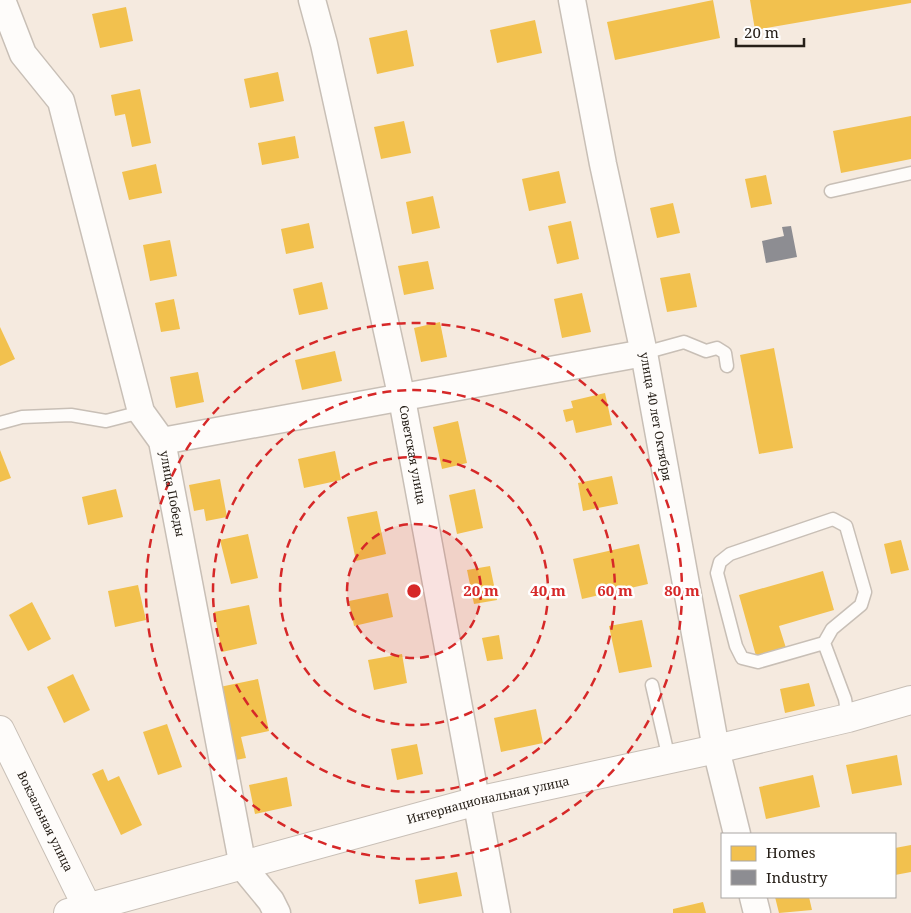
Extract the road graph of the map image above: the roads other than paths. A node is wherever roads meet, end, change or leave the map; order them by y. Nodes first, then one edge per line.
1 (2, 0) edge
2 (312, 0) edge
3 (572, 0) edge
4 (911, 173) edge
5 (830, 191) dead end
6 (644, 353) junction
7 (727, 366) dead end
8 (402, 399) junction
9 (141, 412) junction
10 (0, 423) edge
11 (162, 441) junction
12 (824, 644) junction
13 (652, 685) dead end
14 (911, 700) edge
15 (848, 718) junction
16 (0, 730) edge
17 (716, 749) junction
18 (669, 759) junction
19 (477, 801) junction
20 (738, 833) edge
21 (243, 867) junction
22 (753, 898) edge
23 (82, 911) edge
24 (277, 913) edge
25 (497, 913) edge
26 (757, 913) edge

1 - 9 street, улица Победы
2 - 8 street, Советская улица
3 - 6 street, улица 40 лет Октября
4 - 5 lane
6 - 7 lane
6 - 8 street
6 - 17 street, улица 40 лет Октября
8 - 11 street
8 - 19 street, Советская улица
9 - 10 lane
9 - 11 street, улица Победы
11 - 21 street, улица Победы
12 - 12 lane
12 - 15 lane
13 - 18 lane
14 - 15 main road, Интернациональная улица
15 - 17 main road, Интернациональная улица
16 - 23 main road, Вокзальная улица
17 - 18 main road, Интернациональная улица
17 - 20 street, улица 40 лет Октября
18 - 19 main road, Интернациональная улица
19 - 21 main road, Интернациональная улица
19 - 25 street, Советская улица
21 - 23 main road, Интернациональная улица
21 - 24 street, улица Победы
22 - 26 street

